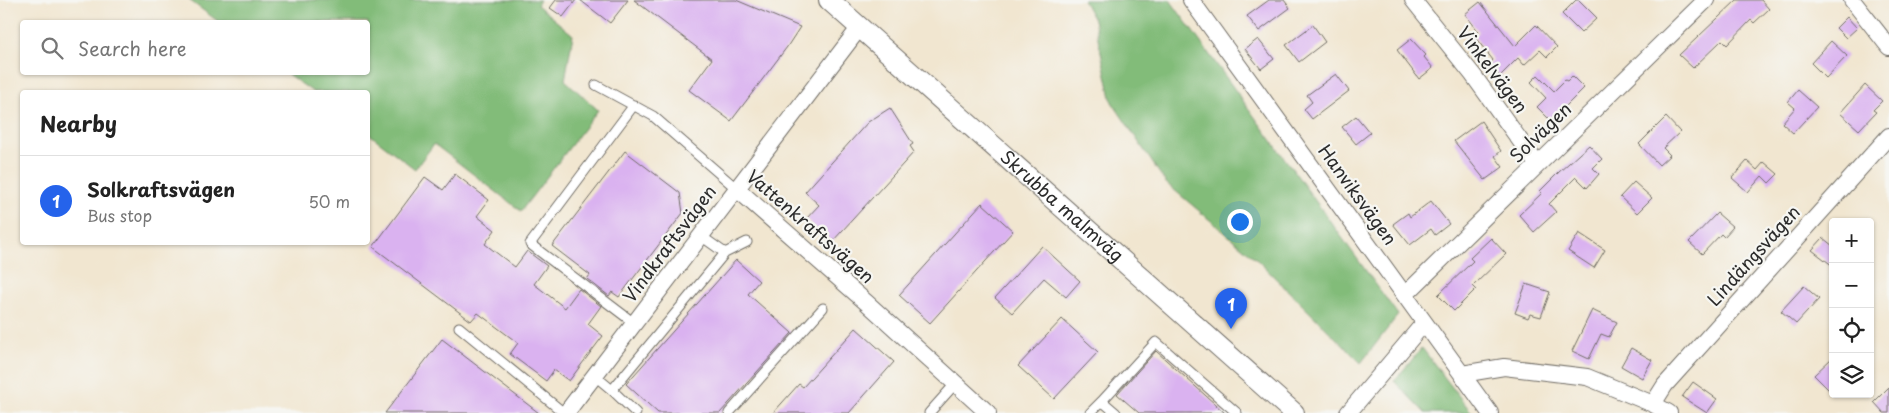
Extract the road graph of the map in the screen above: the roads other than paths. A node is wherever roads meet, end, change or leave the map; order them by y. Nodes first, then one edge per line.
1 (829, 0) edge
2 (1191, 0) edge
3 (1413, 0) edge
4 (1706, 0) edge
5 (1852, 0) edge
6 (860, 27) junction
7 (1889, 47) edge
8 (596, 84) dead end
9 (634, 105) junction
10 (1889, 136) edge
11 (1537, 164) junction
12 (737, 189) junction
13 (701, 236) junction
14 (747, 242) dead end
15 (725, 253) junction
16 (1405, 295) junction
17 (823, 308) dead end
18 (634, 323) junction
19 (1424, 323) junction
20 (460, 327) dead end
21 (1462, 374) junction
22 (594, 375) junction
23 (955, 384) junction
24 (612, 390) junction
25 (1102, 400) junction
26 (1653, 404) junction
27 (565, 413) edge
28 (636, 413) edge
29 (728, 413) edge
30 (929, 413) edge
31 (988, 413) edge
32 (1090, 413) edge
33 (1116, 413) edge
34 (1237, 413) edge
35 (1294, 413) edge
36 (1348, 413) edge
37 (1490, 413) edge
38 (1669, 413) edge

1 - 6 street, Skrubba malmväg
2 - 16 street, Hanviksvägen
3 - 11 street, Vinkelvägen
4 - 11 street, Solvägen
5 - 7 street
6 - 12 street, Vindkraftsvägen
6 - 35 street, Skrubba malmväg
8 - 9 lane, Vattenkraftsvägen
9 - 12 lane, Vattenkraftsvägen
9 - 18 lane
10 - 26 street, Lindängsvägen
11 - 16 street, Solvägen
12 - 13 street, Vindkraftsvägen
12 - 23 street, Vattenkraftsvägen
13 - 15 lane
13 - 18 street, Vindkraftsvägen
14 - 15 lane
15 - 24 lane
16 - 19 street, Hanviksvägen
17 - 29 lane
18 - 22 street, Vindkraftsvägen
19 - 21 street, Hanviksvägen
19 - 36 street
20 - 27 lane
21 - 26 street
21 - 37 street, Hanviksvägen
22 - 24 lane
22 - 27 street, Vindkraftsvägen
23 - 30 lane
23 - 31 street, Vattenkraftsvägen
24 - 28 lane
25 - 32 lane
25 - 33 lane
25 - 34 lane
26 - 38 street

